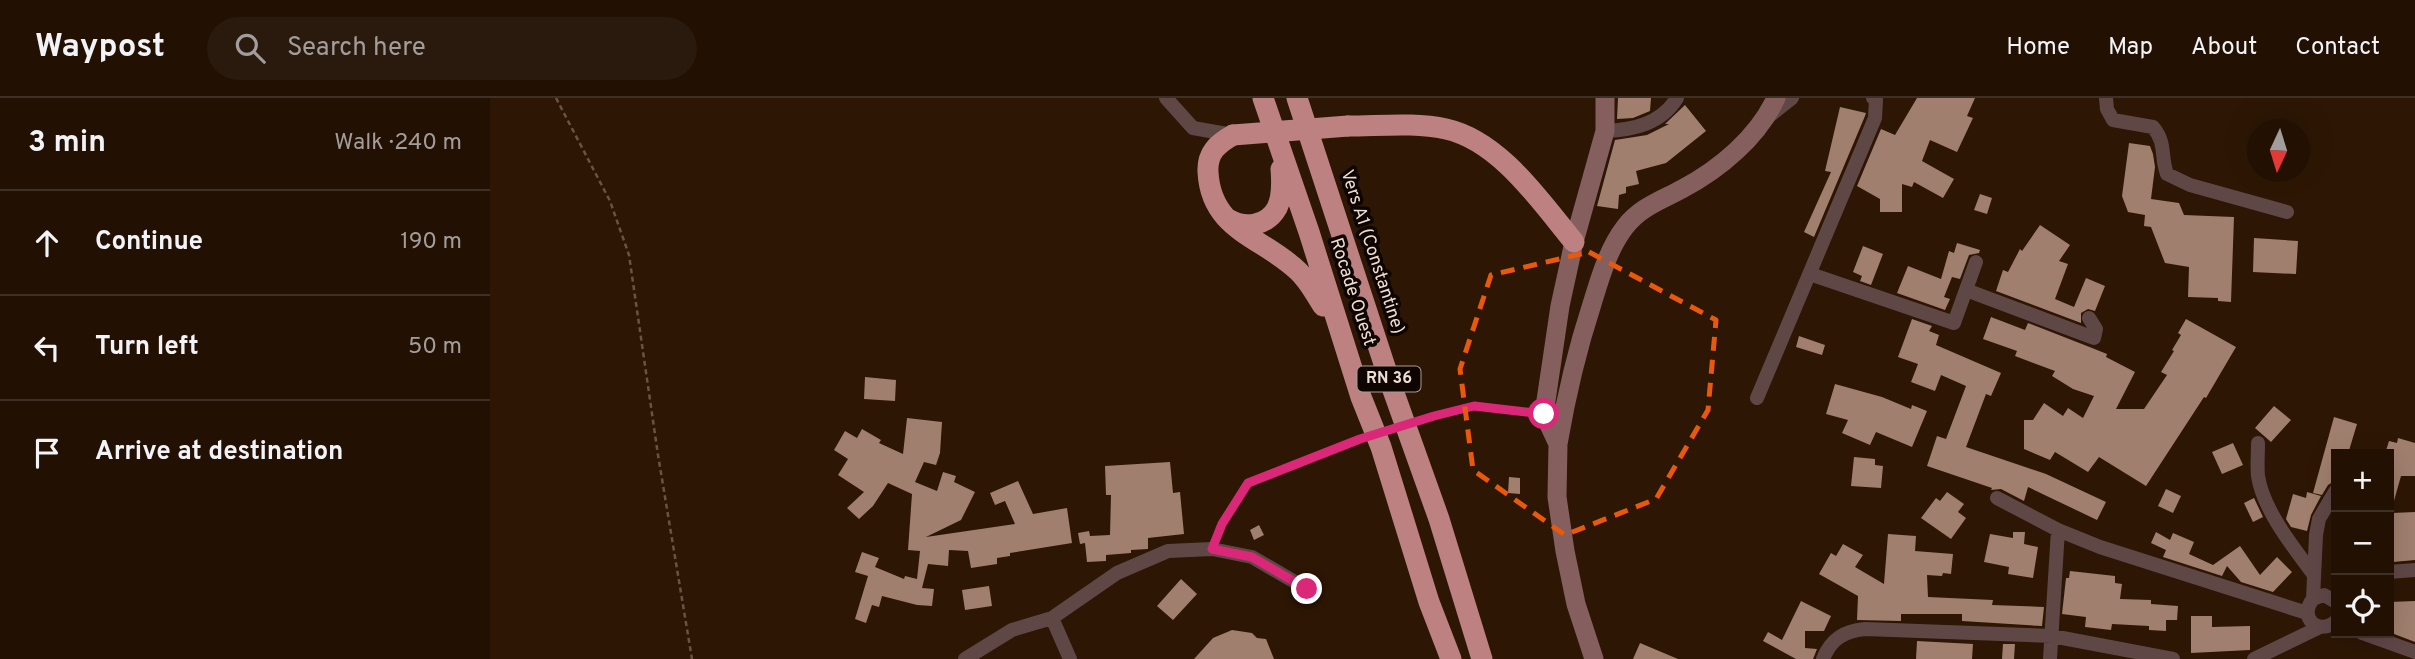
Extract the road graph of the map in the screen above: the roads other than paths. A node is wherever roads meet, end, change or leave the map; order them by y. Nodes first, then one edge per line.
1 (1166, 98) edge
2 (1264, 98) edge
3 (1297, 98) edge
4 (1605, 98) edge
5 (1677, 98) edge
6 (1776, 98) edge
7 (1792, 98) edge
8 (1873, 98) edge
9 (2106, 98) edge
10 (1767, 118) junction
11 (1193, 128) junction
12 (1605, 131) junction
13 (1233, 135) junction
14 (1278, 146) junction
15 (1208, 163) junction
16 (2287, 212) dead end
17 (1222, 214) junction
18 (1574, 242) junction
19 (1976, 262) dead end
20 (1810, 274) junction
21 (1966, 290) junction
22 (2088, 318) dead end
23 (1345, 342) junction
24 (1758, 398) dead end
25 (2258, 443) dead end
26 (1558, 444) junction
27 (1997, 498) dead end
28 (2331, 499) edge
29 (2058, 530) junction
30 (2415, 570) edge
31 (2394, 572) edge
32 (2314, 575) junction
33 (1307, 589) dead end
34 (2331, 596) edge
35 (2310, 606) junction
36 (1052, 618) junction
37 (2331, 624) edge
38 (2320, 627) junction
39 (2052, 636) junction
40 (2376, 638) edge
41 (2415, 652) edge
42 (965, 659) edge
43 (1070, 659) edge
44 (1451, 659) edge
45 (1482, 659) edge
46 (1594, 659) edge
47 (1823, 659) edge
48 (2050, 659) edge
49 (2173, 659) edge
50 (2254, 659) edge

1 - 11 street
2 - 14 highway, Rocade Ouest
3 - 45 highway, Vers A1 (Constantine) / RN 36
4 - 12 street
5 - 12 street
6 - 10 street
7 - 10 street
8 - 20 street
9 - 16 street
10 - 26 street
11 - 13 street
11 - 15 street
12 - 18 street
13 - 15 highway
13 - 18 highway, bridge
14 - 17 highway
14 - 23 highway, Rocade Ouest
15 - 17 highway
17 - 23 highway
18 - 26 street
19 - 21 street
20 - 21 street
20 - 24 street
21 - 22 street
23 - 44 highway, Rocade Ouest
25 - 32 street
26 - 46 street
27 - 29 street
28 - 32 street
29 - 35 street
29 - 39 street
30 - 31 street
32 - 35 street
33 - 36 street
34 - 35 street
35 - 38 street
36 - 42 street
36 - 43 street
37 - 38 street
38 - 50 street
39 - 47 street
39 - 48 street
39 - 49 street
40 - 41 street

